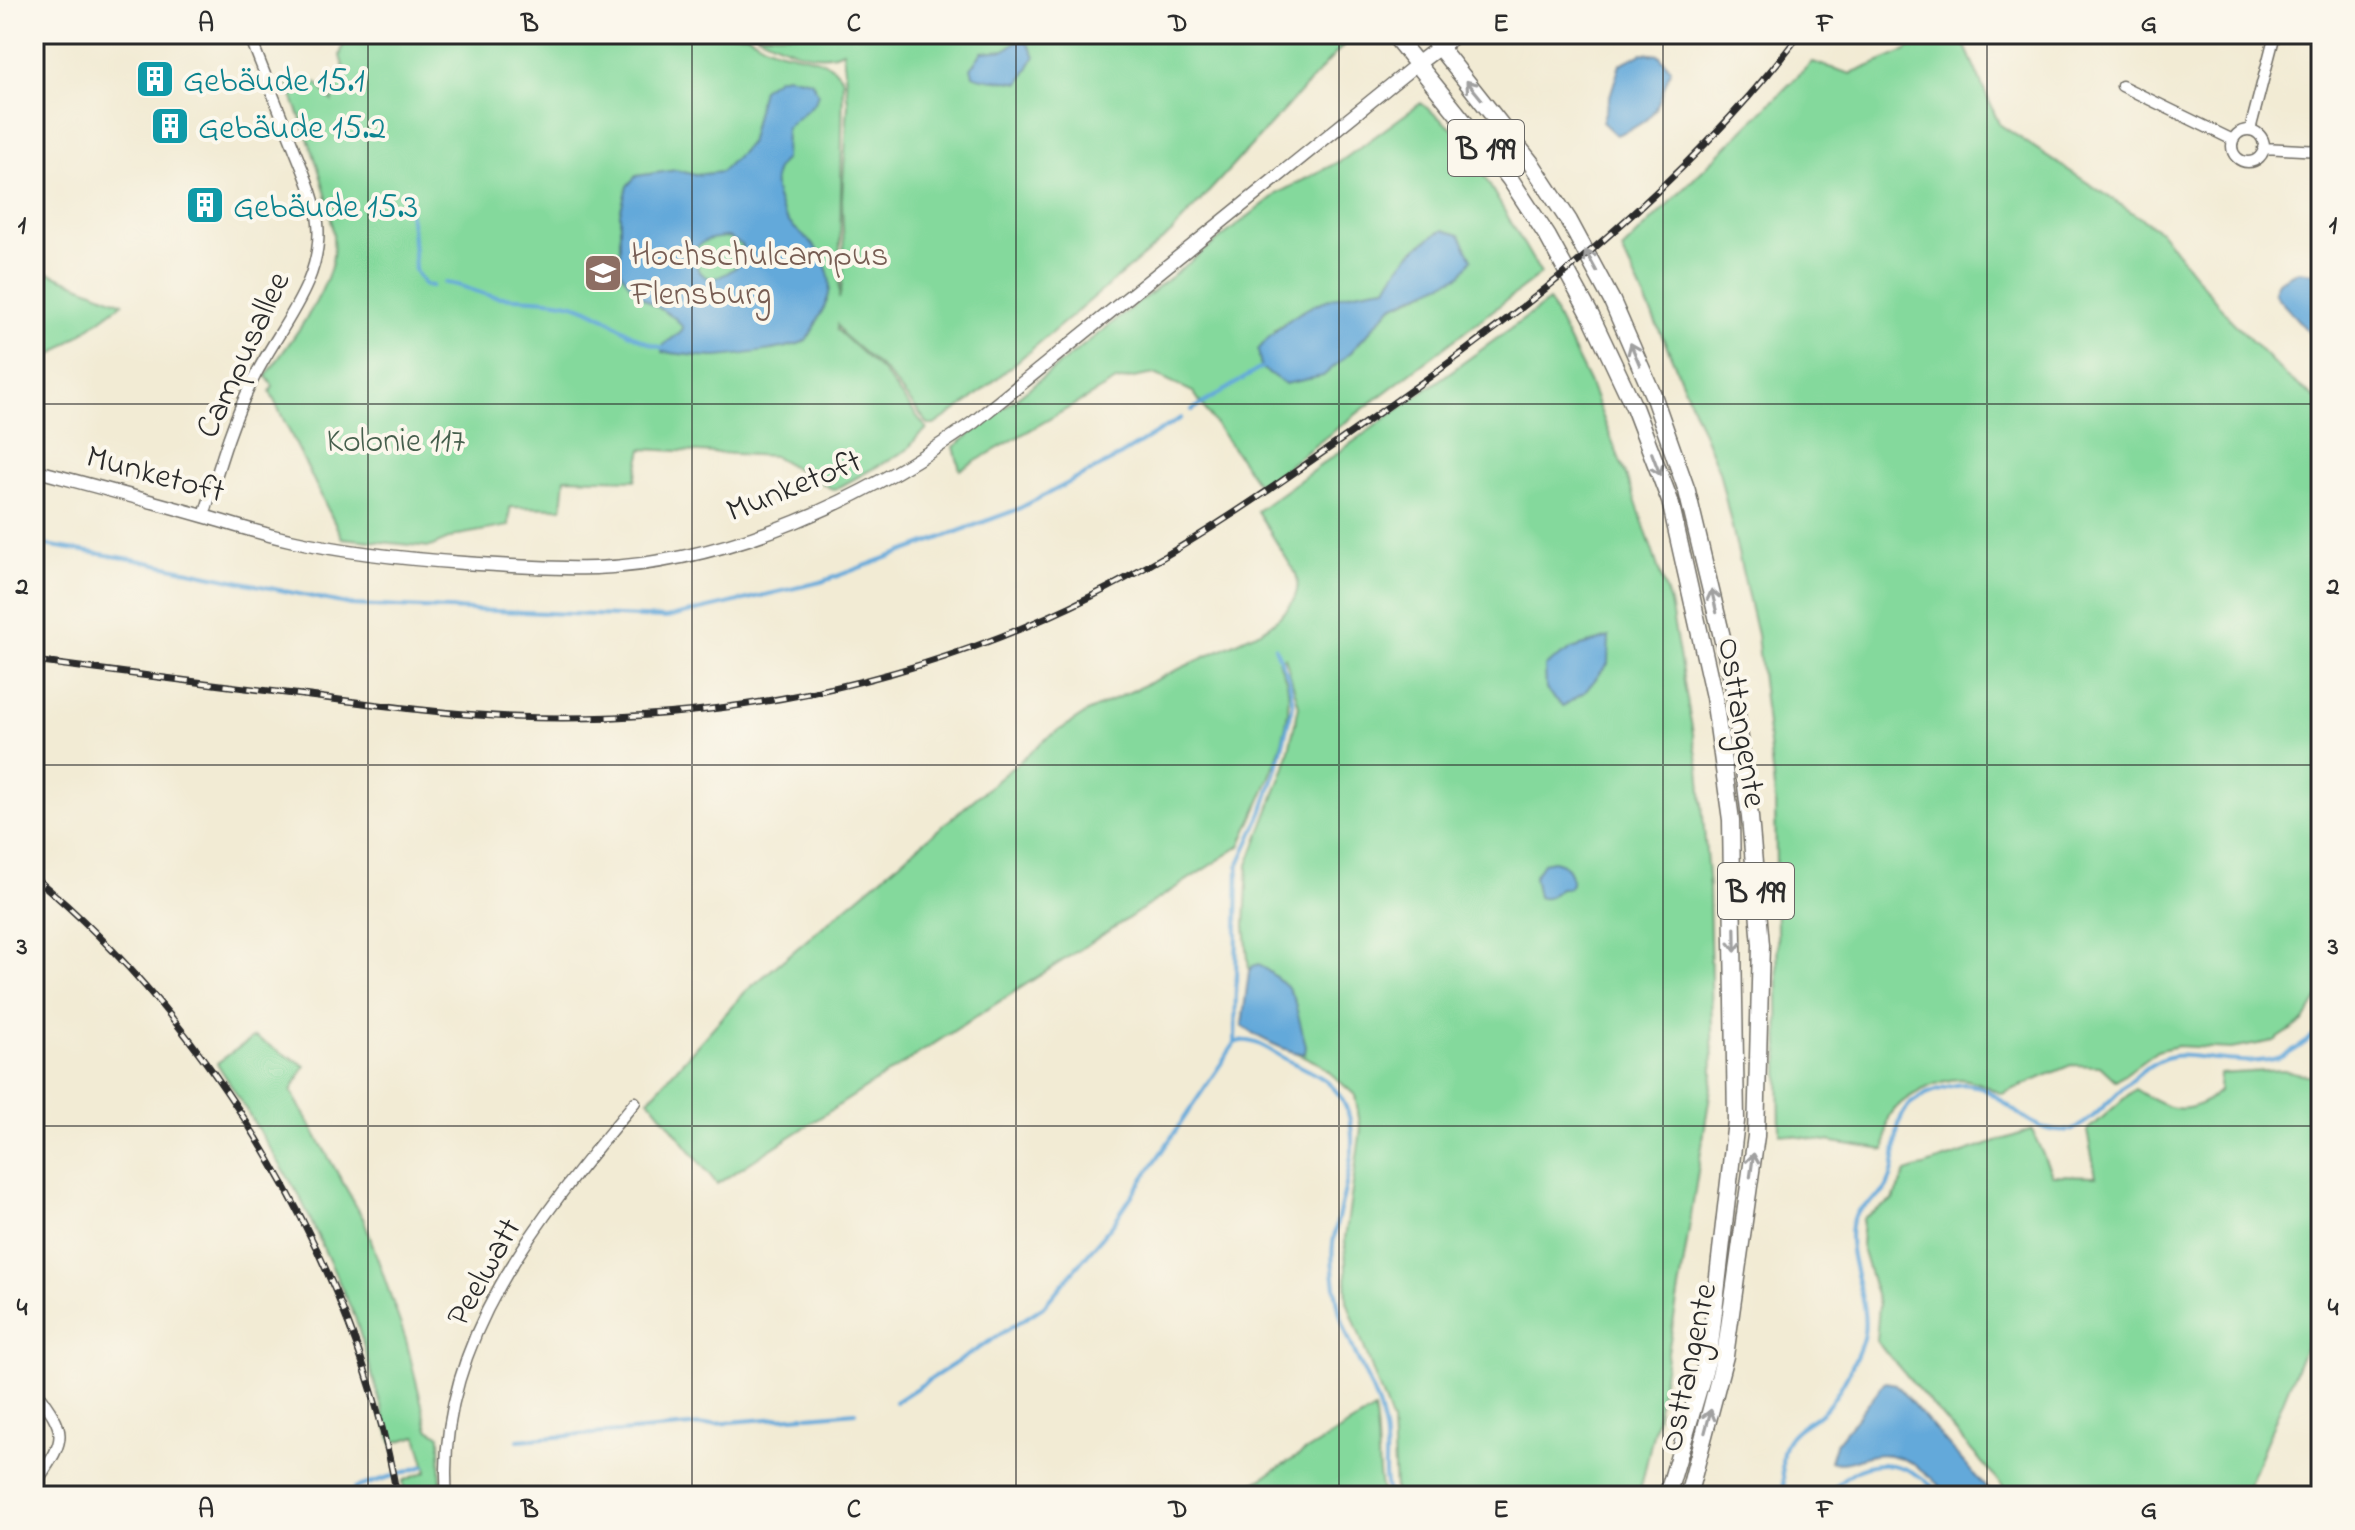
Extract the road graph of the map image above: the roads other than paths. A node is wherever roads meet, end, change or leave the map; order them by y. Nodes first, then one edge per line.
1 (249, 34) edge
2 (1393, 34) edge
3 (1429, 34) edge
4 (1457, 34) edge
5 (2275, 34) edge
6 (1440, 48) junction
7 (1417, 64) junction
8 (2122, 86) dead end
9 (2250, 130) junction
10 (2233, 140) junction
11 (2263, 148) junction
12 (2321, 151) edge
13 (34, 470) edge
14 (204, 516) junction
15 (635, 1102) dead end
16 (34, 1388) edge
17 (34, 1486) edge
18 (447, 1496) edge
19 (1667, 1496) edge
20 (1688, 1496) edge

1 - 14 street, Campusallee
2 - 7 main road, Osttangente / B 199
3 - 6 main road, Osttangente / B 199
4 - 6 main road, Munketoft
5 - 9 street
6 - 7 main road, Munketoft
20 -> 6 main road, Osttangente / B 199
7 - 14 street, Munketoft
7 -> 19 main road, Osttangente / B 199
8 - 10 street
9 - 10 street
9 - 11 street
10 - 11 street
11 - 12 street
13 - 14 street, Munketoft
15 - 18 street, Peelwatt
16 - 17 street

